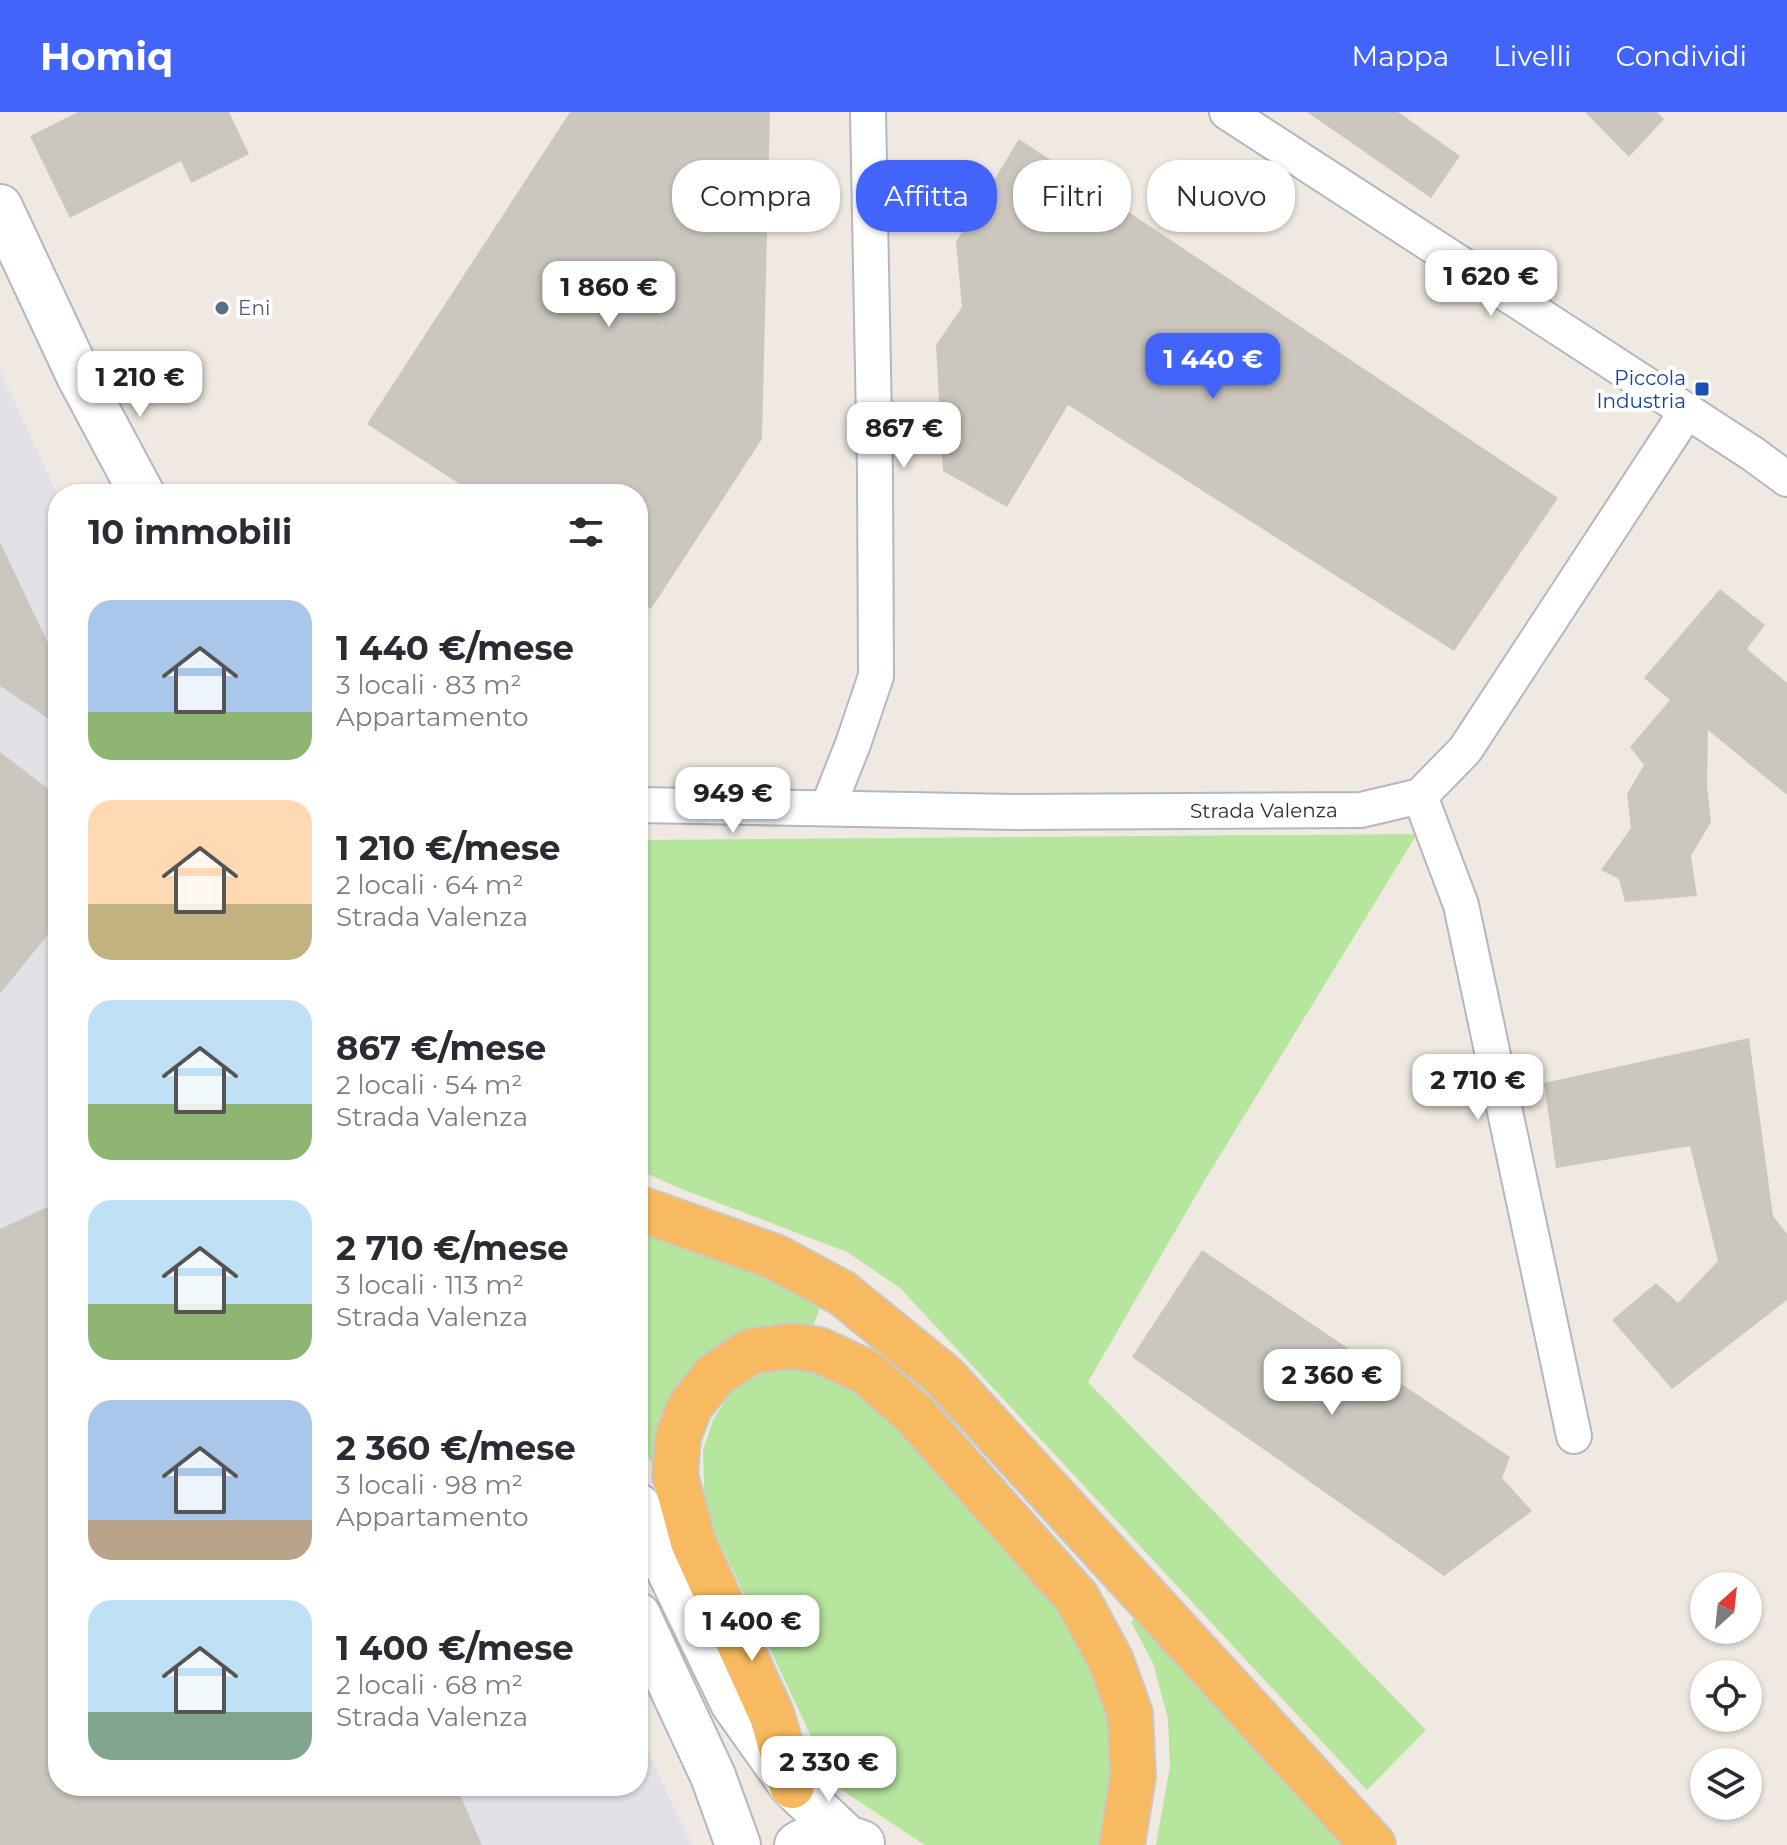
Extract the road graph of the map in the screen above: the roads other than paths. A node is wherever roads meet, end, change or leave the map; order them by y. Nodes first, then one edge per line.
1 (868, 112) edge
2 (1227, 112) edge
3 (0, 207) edge
4 (79, 376) junction
5 (1687, 411) junction
6 (1787, 479) edge
7 (118, 484) edge
8 (137, 484) edge
9 (1420, 796) junction
10 (648, 805) edge
11 (828, 807) junction
12 (648, 1212) edge
13 (1574, 1436) dead end
14 (648, 1527) edge
15 (648, 1636) edge
16 (792, 1786) junction
17 (857, 1841) edge
18 (1122, 1843) edge
19 (738, 1845) edge
20 (797, 1845) edge
21 (1373, 1845) edge

1 - 11 street
2 - 5 street
3 - 4 main road
4 - 7 main road
4 - 8 main road
5 - 6 street
5 - 9 street
9 - 11 street, Strada Valenza
9 - 13 street
10 - 11 street, Strada Valenza
12 - 21 highway
14 - 16 main road
15 - 19 main road
16 - 17 main road
16 - 18 highway
17 - 20 main road

